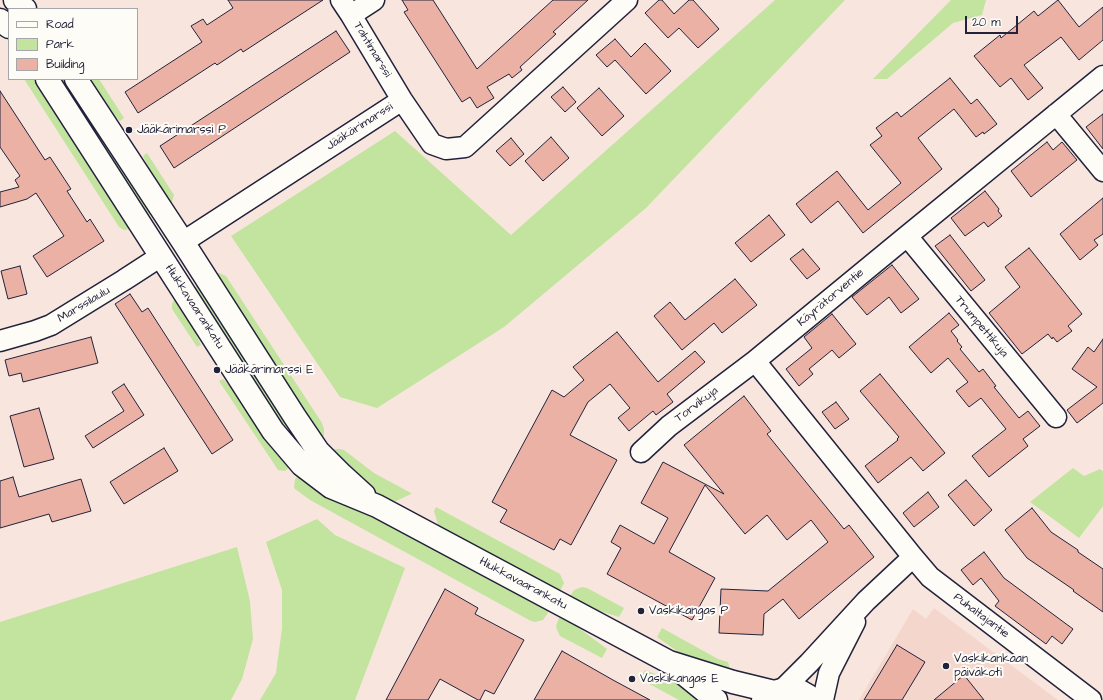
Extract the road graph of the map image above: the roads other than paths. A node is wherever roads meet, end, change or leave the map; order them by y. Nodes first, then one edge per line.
1 (15, 0) edge
2 (374, 0) edge
3 (627, 0) edge
4 (24, 8) edge
5 (346, 8) edge
6 (0, 20) edge
7 (8, 26) edge
8 (1103, 76) edge
9 (48, 80) edge
10 (77, 80) edge
11 (402, 100) junction
12 (1056, 114) junction
13 (1103, 171) edge
14 (906, 236) junction
15 (183, 242) junction
16 (161, 256) junction
17 (0, 341) edge
18 (755, 361) junction
19 (1056, 417) dead end
20 (641, 452) dead end
21 (377, 506) junction
22 (912, 557) junction
23 (866, 601) junction
24 (669, 662) junction
25 (773, 694) edge
26 (716, 700) edge
27 (814, 700) edge
28 (823, 700) edge
29 (1091, 700) edge

1 - 4 street
2 - 5 street
3 - 11 street, Jääkärimarssi
5 - 11 street, Tahtimarssi
6 - 7 street
8 - 12 street, Käyrätorventie
9 - 16 street, Hiukkavaarankatu
10 - 15 street, Hiukkavaarankatu
11 - 15 street, Jääkärimarssi
12 - 13 street
12 - 14 street, Käyrätorventie
14 - 18 street, Käyrätorventie
14 - 19 street, Trumpettikuja
15 - 16 street, Hiukkavaarankatu
15 - 21 street, Hiukkavaarankatu
16 - 17 street, Marssilaulu
16 - 21 street, Hiukkavaarankatu
18 - 20 street, Torvikuja
18 - 22 street
21 - 24 street, Hiukkavaarankatu
22 - 23 street
22 - 29 street, Puhaltajantie
23 - 25 street
23 - 28 street
24 - 25 street, Hiukkavaarankatu
24 - 26 street, Hiukkavaarankatu
25 - 27 street, Hiukkavaarankatu

